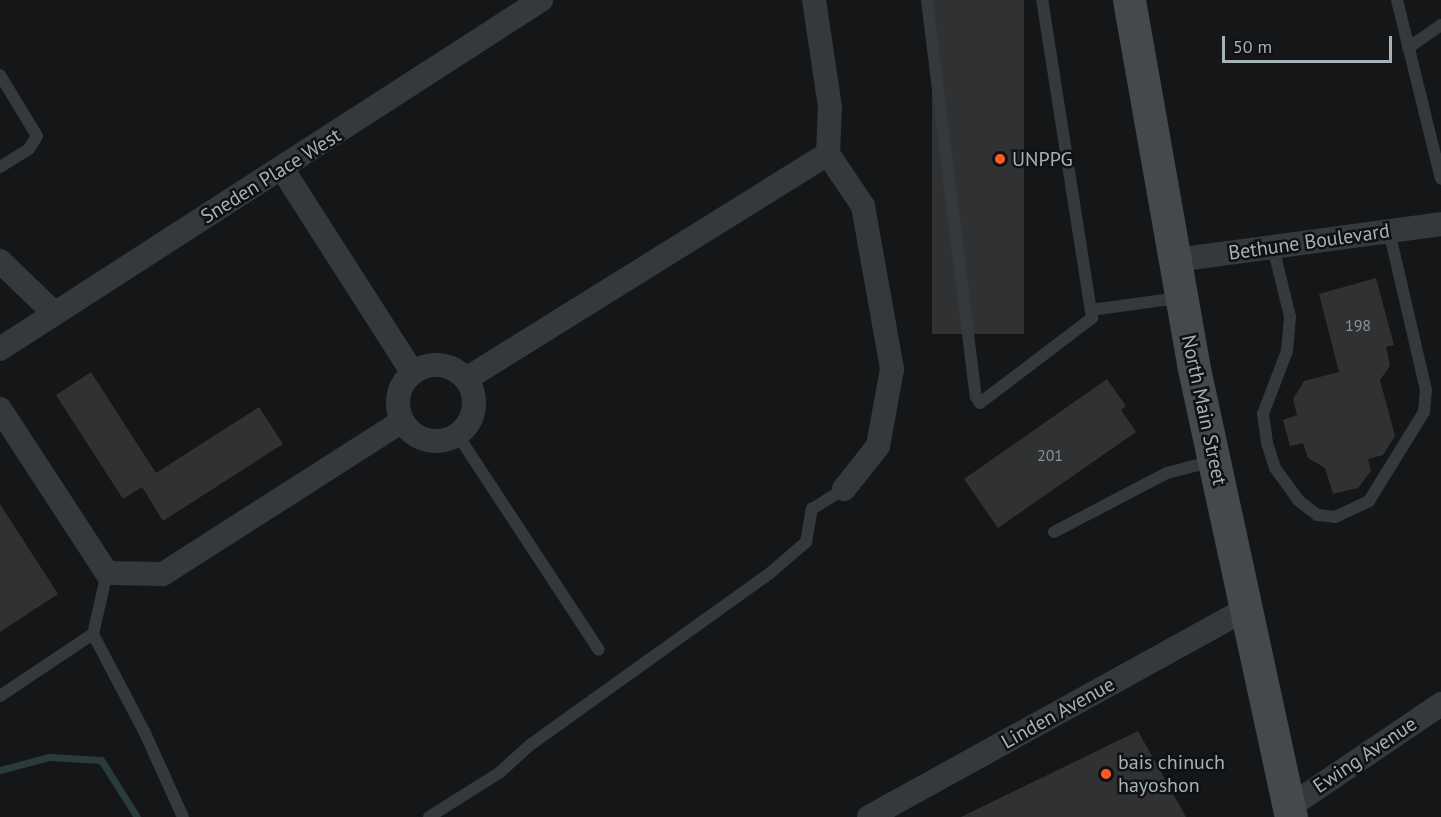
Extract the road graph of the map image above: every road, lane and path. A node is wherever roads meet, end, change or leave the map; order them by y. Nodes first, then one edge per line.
1 (541, 0) edge
2 (814, 0) edge
3 (927, 0) edge
4 (1042, 0) edge
5 (1130, 0) edge
6 (1397, 0) edge
7 (1441, 25) edge
8 (1408, 48) junction
9 (0, 75) edge
10 (828, 154) junction
11 (0, 167) edge
12 (282, 170) junction
13 (1441, 179) edge
14 (1441, 224) edge
15 (1389, 231) junction
16 (1273, 247) junction
17 (1176, 260) junction
18 (0, 261) edge
19 (1182, 298) junction
20 (1091, 310) junction
21 (53, 312) junction
22 (0, 349) edge
23 (413, 373) junction
24 (466, 379) junction
25 (0, 409) edge
26 (402, 421) junction
27 (457, 434) junction
28 (1214, 460) junction
29 (844, 489) joint
30 (1054, 532) dead end
31 (107, 573) junction
32 (1246, 609) junction
33 (93, 634) junction
34 (599, 650) dead end
35 (0, 696) edge
36 (1441, 704) edge
37 (1290, 812) edge
38 (183, 817) edge
39 (429, 817) edge
40 (869, 817) edge

1 - 12 street, Sneden Place West
2 - 10 street
3 - 20 lane
4 - 20 lane
5 - 17 main road, North Main Street
6 - 8 lane
7 - 8 lane
8 - 13 lane
9 - 11 lane
10 - 24 street
10 - 29 street
12 - 21 street, Sneden Place West
12 - 23 street
14 - 15 street, Bethune Boulevard
15 - 16 street, Bethune Boulevard
15 - 16 lane
16 - 17 street, Bethune Boulevard
17 - 19 main road, North Main Street
18 - 21 street
19 - 20 lane
19 - 28 main road, North Main Street
21 - 22 street, Sneden Place West
23 - 24 street
23 - 26 street
24 - 27 street
25 - 31 street
26 - 27 street
26 - 31 street
27 - 34 lane
28 - 30 lane
28 - 32 main road, North Main Street
29 - 39 lane
31 - 33 lane
32 - 37 main road, North Main Street
32 - 40 street, Linden Avenue
33 - 35 lane
33 - 38 lane
36 - 37 street, Ewing Avenue

